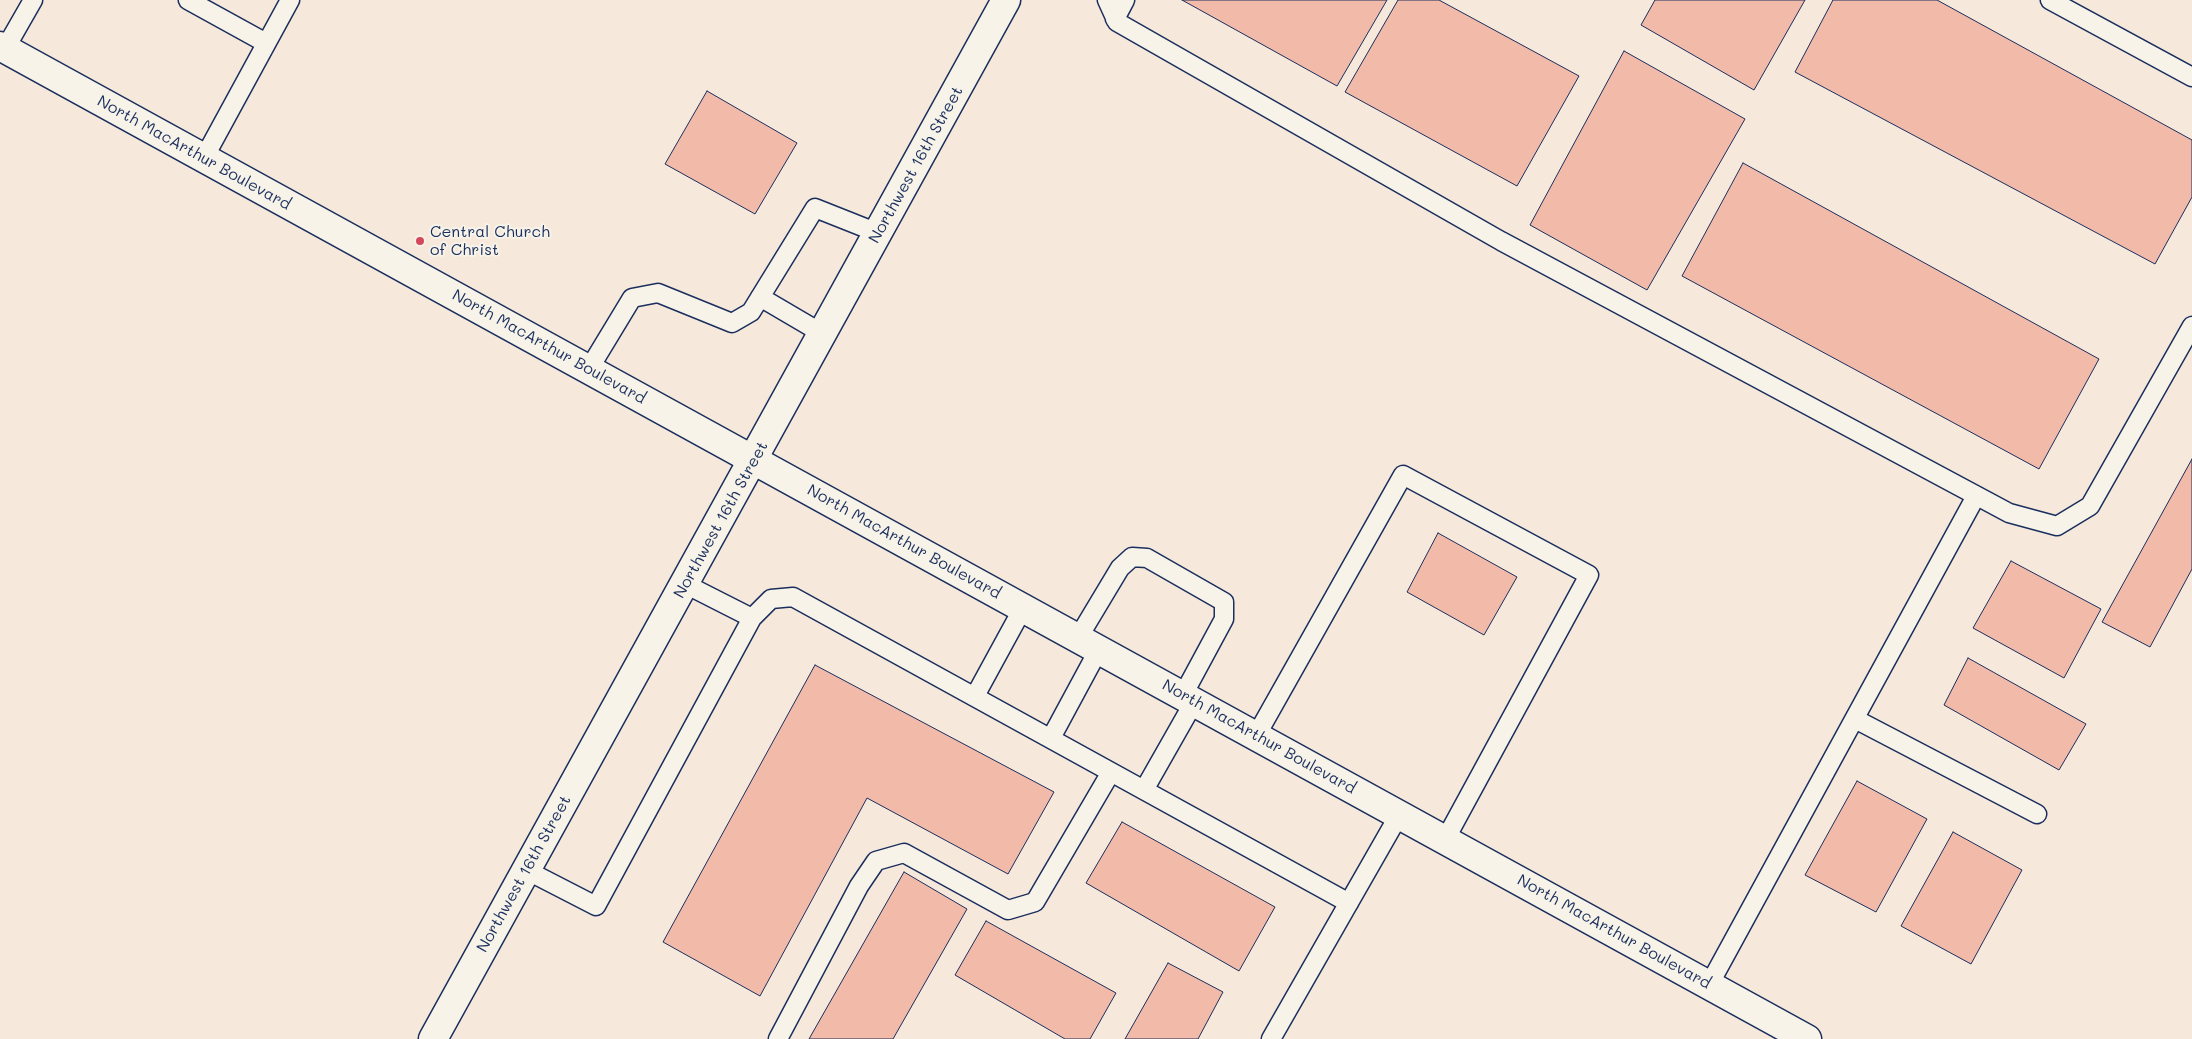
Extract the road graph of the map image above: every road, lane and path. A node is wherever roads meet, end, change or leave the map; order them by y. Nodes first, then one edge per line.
1 (33, 0) edge
2 (188, 0) edge
3 (290, 0) edge
4 (1006, 0) edge
5 (1106, 0) edge
6 (1125, 0) edge
7 (2050, 0) edge
8 (1115, 18) junction
9 (266, 43) junction
10 (3, 48) edge
11 (2192, 77) edge
12 (204, 158) junction
13 (878, 233) junction
14 (760, 297) junction
15 (2192, 326) edge
16 (823, 334) junction
17 (589, 369) junction
18 (754, 460) junction
19 (1976, 496) junction
20 (685, 584) junction
21 (1023, 608) junction
22 (752, 618) junction
23 (1088, 644) junction
24 (974, 696) junction
25 (1188, 698) junction
26 (1855, 719) junction
27 (1256, 736) junction
28 (1051, 738) junction
29 (1112, 772) junction
30 (1144, 790) junction
31 (2037, 814) dead end
32 (1399, 815) junction
33 (1445, 840) junction
34 (526, 870) junction
35 (1349, 903) junction
36 (1709, 985) junction
37 (433, 1039) edge
38 (778, 1039) edge
39 (1271, 1039) edge
40 (1807, 1039) edge

1 - 10 lane
2 - 9 lane
3 - 9 lane
4 - 13 main road, Northwest 16th Street
5 - 8 lane
6 - 8 lane
7 - 11 lane
8 - 19 lane
9 - 12 lane
10 - 12 main road, North MacArthur Boulevard
12 - 17 main road, North MacArthur Boulevard
13 - 14 lane
13 - 16 main road, Northwest 16th Street
14 - 16 lane
14 - 17 lane
15 - 19 lane
16 - 18 main road, Northwest 16th Street
17 - 18 main road, North MacArthur Boulevard
18 - 20 main road, Northwest 16th Street
18 - 21 main road, North MacArthur Boulevard
19 - 26 lane
20 - 22 lane
20 - 34 main road, Northwest 16th Street
21 - 23 main road, North MacArthur Boulevard
21 - 24 lane
22 - 24 lane
22 - 34 lane
23 - 25 main road, North MacArthur Boulevard
23 - 25 lane
23 - 28 lane
24 - 28 lane
25 - 27 main road, North MacArthur Boulevard
25 - 30 lane
26 - 31 lane
26 - 36 lane
27 - 32 main road, North MacArthur Boulevard
27 - 33 lane
28 - 29 lane
29 - 30 lane
29 - 38 lane
30 - 35 lane
32 - 33 main road, North MacArthur Boulevard
32 - 35 lane
33 - 36 main road, North MacArthur Boulevard
34 - 37 main road, Northwest 16th Street
35 - 39 lane
36 - 40 main road, North MacArthur Boulevard

